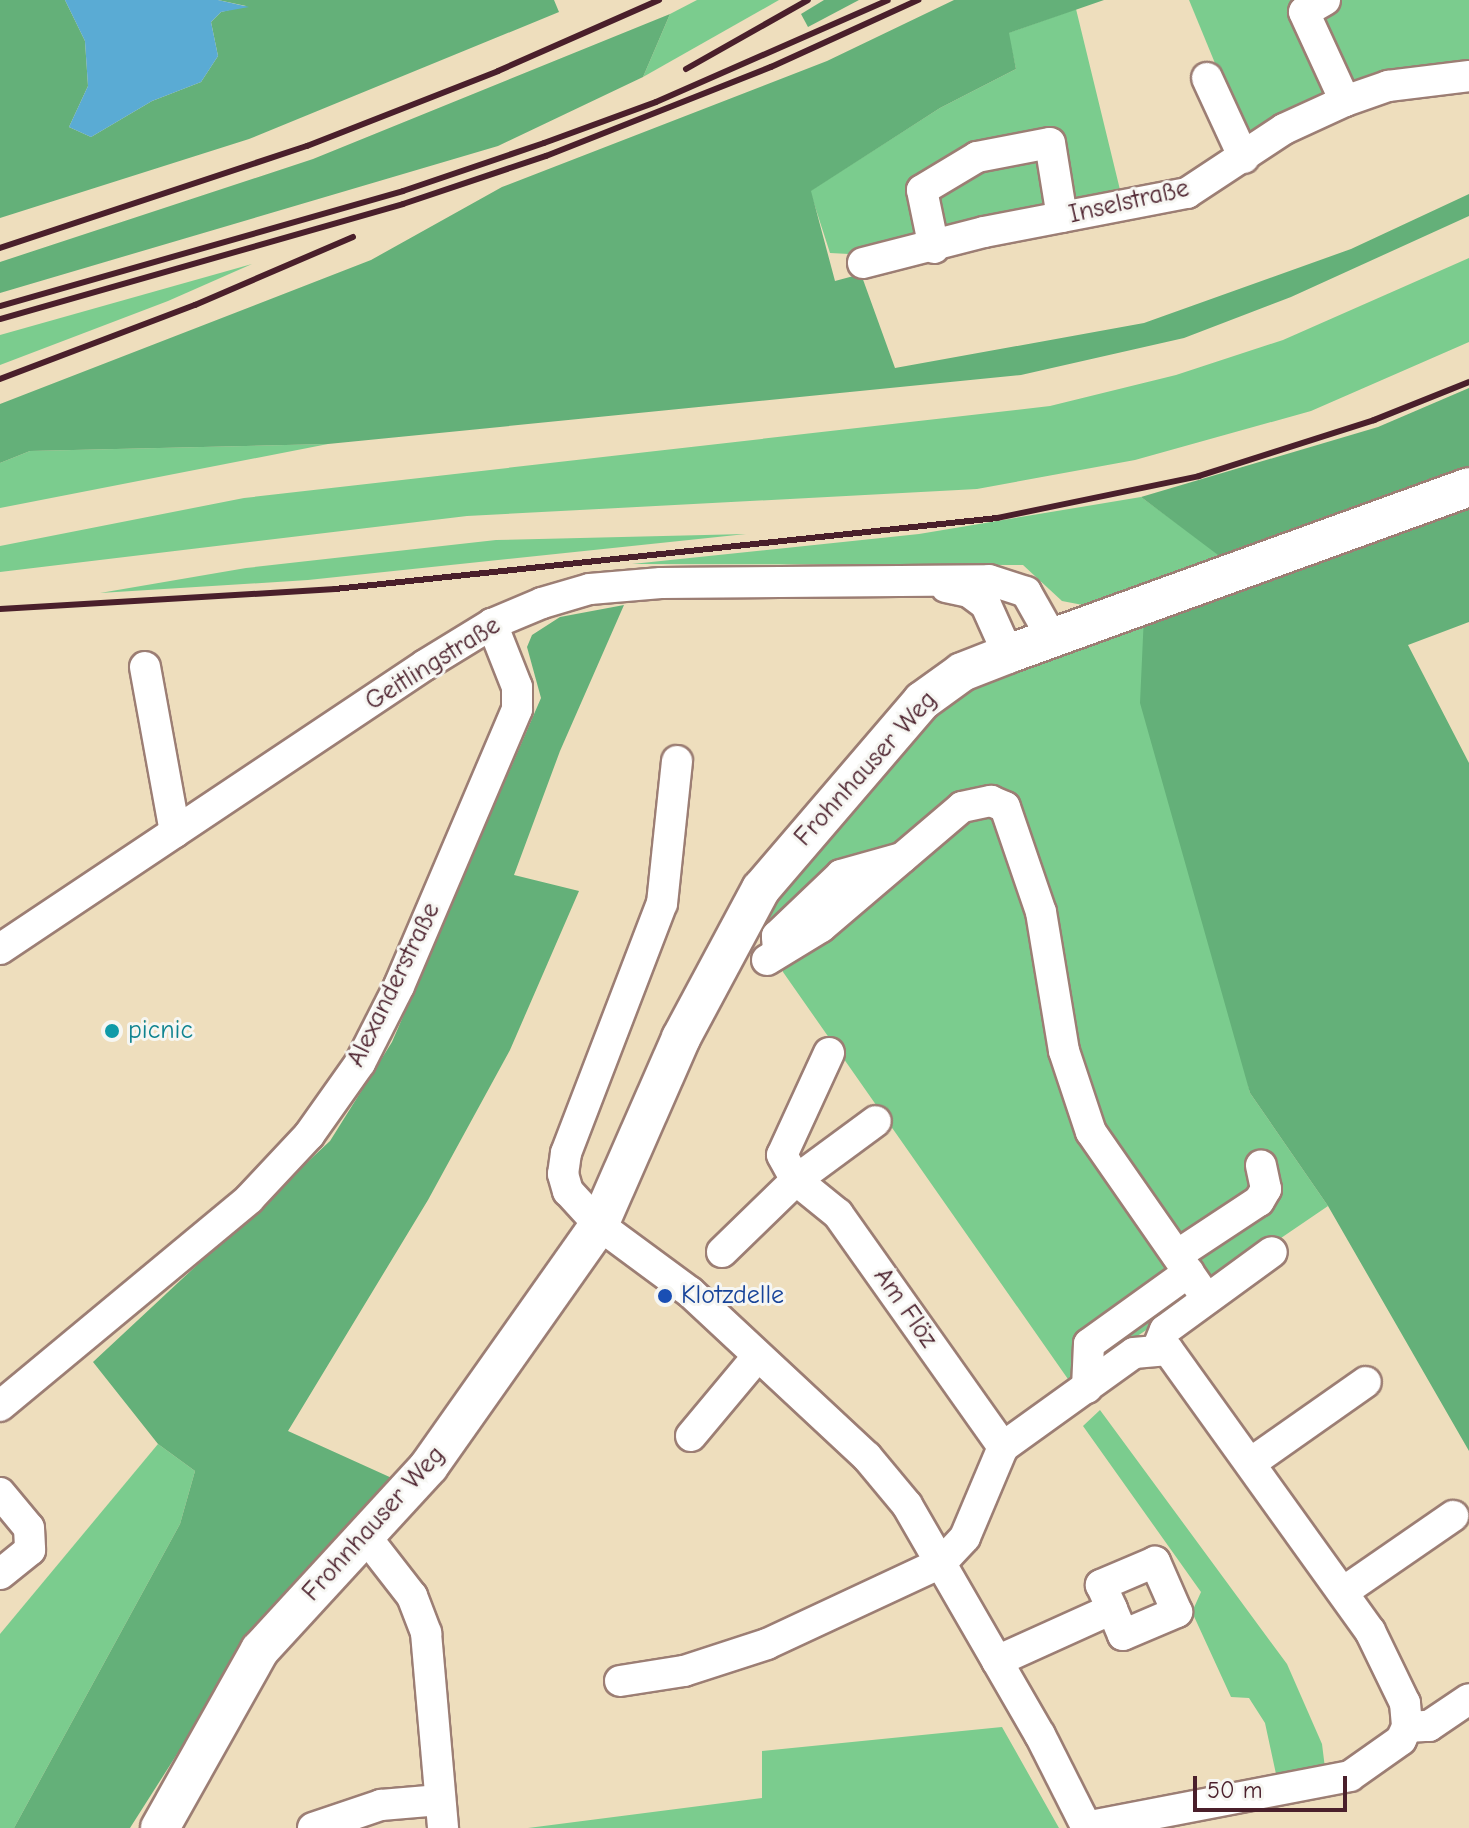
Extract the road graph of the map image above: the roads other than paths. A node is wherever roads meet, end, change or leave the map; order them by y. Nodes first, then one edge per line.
1 (1325, 0) edge
2 (1469, 76) edge
3 (1207, 78) dead end
4 (1345, 101) junction
5 (1244, 158) junction
6 (1062, 217) junction
7 (934, 248) junction
8 (863, 263) dead end
9 (1469, 487) edge
10 (932, 584) junction
11 (492, 624) junction
12 (1052, 638) junction
13 (1008, 654) junction
14 (145, 667) dead end
15 (677, 761) dead end
16 (175, 832) junction
17 (0, 949) edge
18 (773, 956) dead end
19 (829, 1053) dead end
20 (876, 1121) dead end
21 (1261, 1166) dead end
22 (796, 1180) junction
23 (599, 1225) junction
24 (722, 1252) dead end
25 (1272, 1252) dead end
26 (1183, 1264) junction
27 (1207, 1299) junction
28 (1158, 1347) junction
29 (758, 1356) junction
30 (1366, 1382) dead end
31 (1087, 1388) junction
32 (0, 1406) edge
33 (691, 1436) dead end
34 (1003, 1447) junction
35 (1252, 1462) junction
36 (0, 1493) edge
37 (1453, 1516) dead end
38 (366, 1537) junction
39 (941, 1563) junction
40 (0, 1574) edge
41 (1343, 1592) junction
42 (1112, 1609) dead end
43 (997, 1661) junction
44 (620, 1681) dead end
45 (1469, 1699) edge
46 (1407, 1727) junction
47 (442, 1814) edge
48 (1086, 1827) edge
49 (160, 1828) edge
50 (313, 1828) edge

1 - 4 street
2 - 4 street, Inselstraße
3 - 5 street
4 - 5 street, Inselstraße
5 - 6 street, Inselstraße
6 - 7 street, Inselstraße
6 - 7 street
7 - 8 street, Inselstraße
9 - 12 main road, Frohnhauser Weg
10 - 11 street, Geitlingstraße
10 - 12 street, Geitlingstraße
10 - 13 street, Geitlingstraße
11 - 16 street, Geitlingstraße
11 - 32 street, Alexanderstraße
12 - 13 main road, Frohnhauser Weg
13 - 23 main road, Frohnhauser Weg
14 - 16 street
15 - 23 street
16 - 17 street, Geitlingstraße
18 - 26 street
19 - 22 street
20 - 22 street
21 - 26 street
22 - 24 street
22 - 34 street, Am Flöz
23 - 29 street
23 - 38 main road, Frohnhauser Weg
25 - 27 street
26 - 27 street
26 - 31 street
27 - 28 street
28 - 31 street
28 - 35 street
29 - 33 street
29 - 39 street
30 - 35 street
31 - 34 street
34 - 39 street
35 - 41 street
36 - 40 street
37 - 41 street
38 - 47 street
38 - 49 main road, Frohnhauser Weg
39 - 43 street
39 - 44 street
41 - 46 street
42 - 43 street
43 - 48 street
45 - 46 street
46 - 48 street
47 - 50 street

